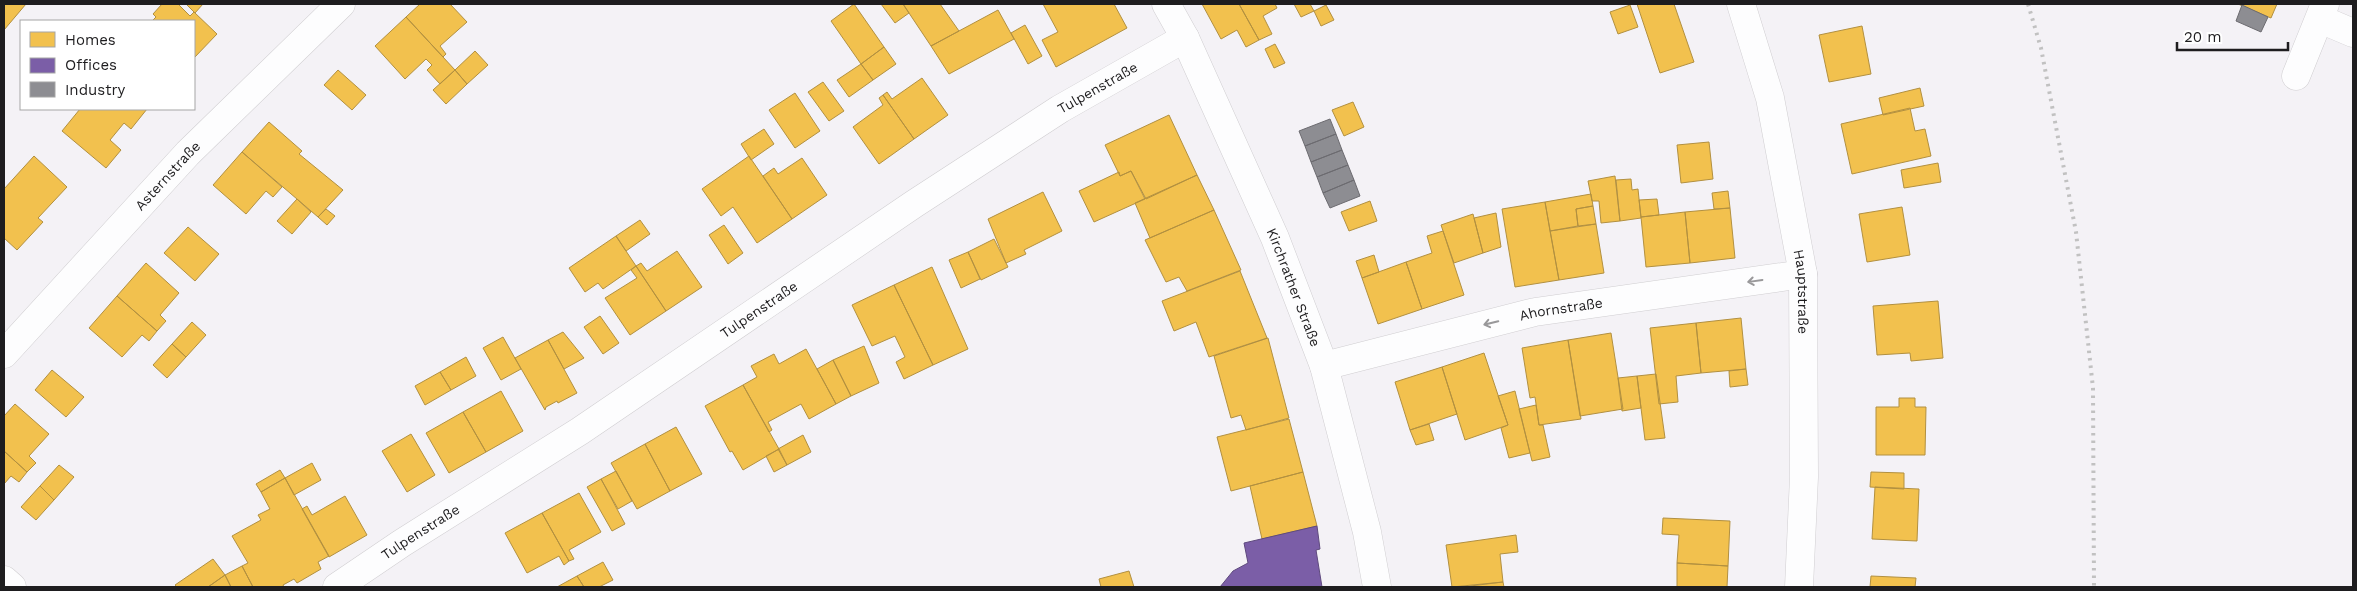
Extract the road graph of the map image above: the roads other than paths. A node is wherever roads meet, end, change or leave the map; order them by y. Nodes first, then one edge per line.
1 (341, 4) edge
2 (1166, 4) edge
3 (1741, 4) edge
4 (2322, 11) edge
5 (2353, 33) edge
6 (1184, 38) junction
7 (2296, 76) dead end
8 (1803, 274) junction
9 (4, 354) edge
10 (1324, 366) junction
11 (4, 580) edge
12 (12, 587) edge
13 (337, 587) edge
14 (1377, 587) edge
15 (1799, 587) edge

1 - 9 street, Asternstraße
2 - 6 street, Kirchrather Straße
3 - 8 street, Hauptstraße
4 - 5 street
4 - 7 street
6 - 10 street, Kirchrather Straße
6 - 13 street, Tulpenstraße
8 -> 10 street, Ahornstraße
8 - 15 street, Hauptstraße
10 - 14 street, Kirchrather Straße
11 - 12 street

